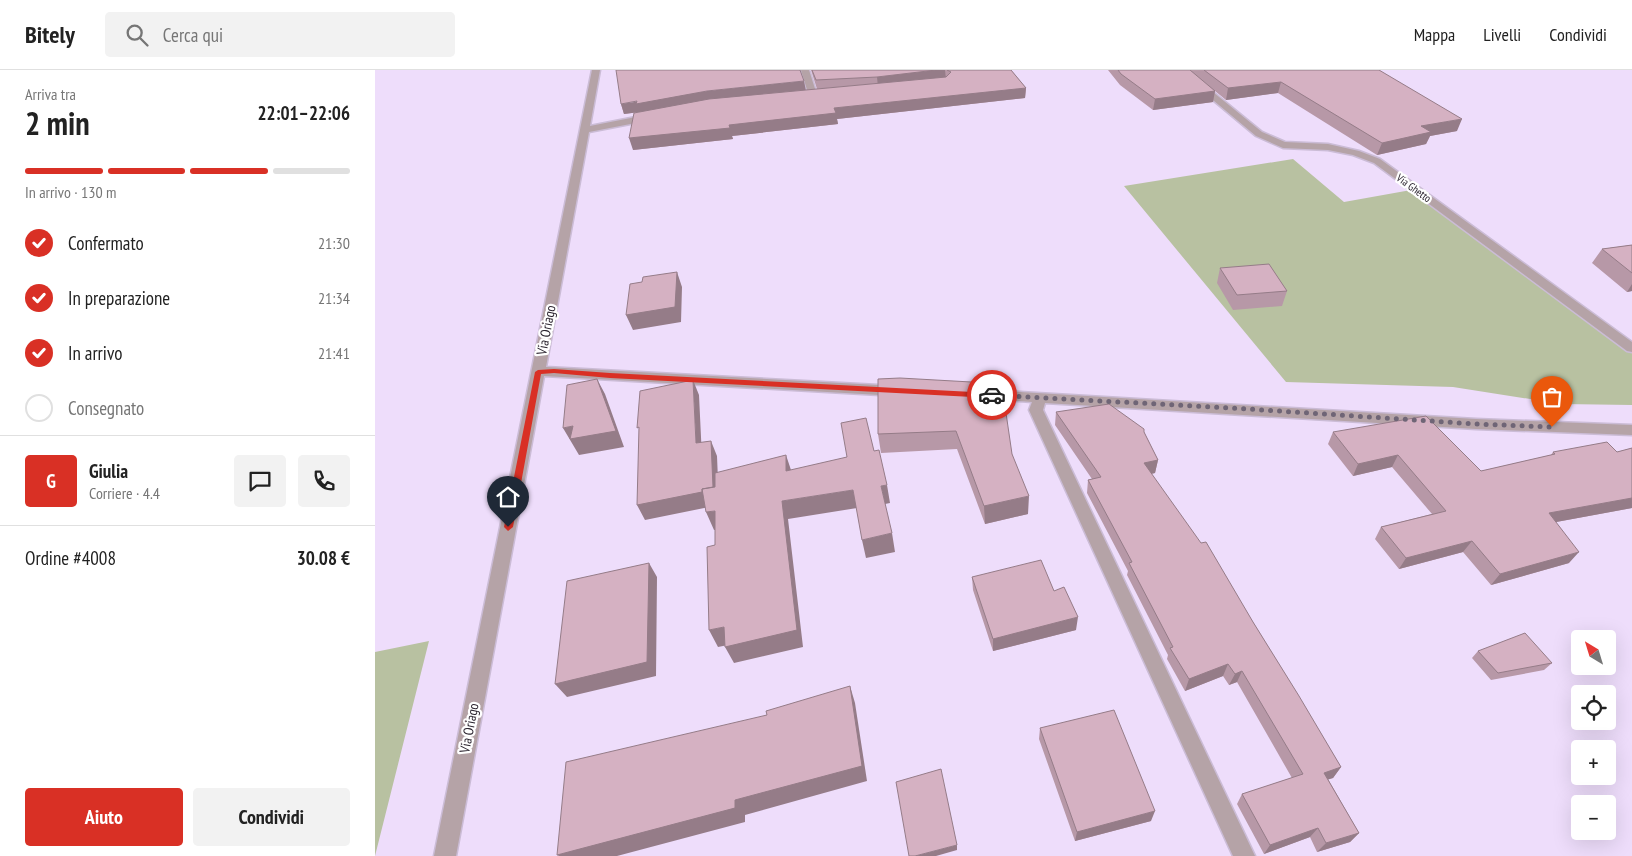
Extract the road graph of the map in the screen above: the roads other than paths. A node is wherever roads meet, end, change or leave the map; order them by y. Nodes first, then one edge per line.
1 (596, 70) edge
2 (805, 70) edge
3 (1181, 70) edge
4 (794, 97) edge
5 (662, 115) edge
6 (584, 130) junction
7 (1632, 348) edge
8 (538, 372) junction
9 (913, 391) edge
10 (952, 393) edge
11 (1039, 398) junction
12 (1632, 430) edge
13 (445, 856) edge
14 (1244, 856) edge

1 - 6 street, Via Oriago
2 - 4 street
3 - 7 street, Via Ghetto
5 - 6 street
6 - 8 street, Via Oriago
8 - 9 street
8 - 13 street, Via Oriago
10 - 11 street
11 - 12 street
11 - 14 street

